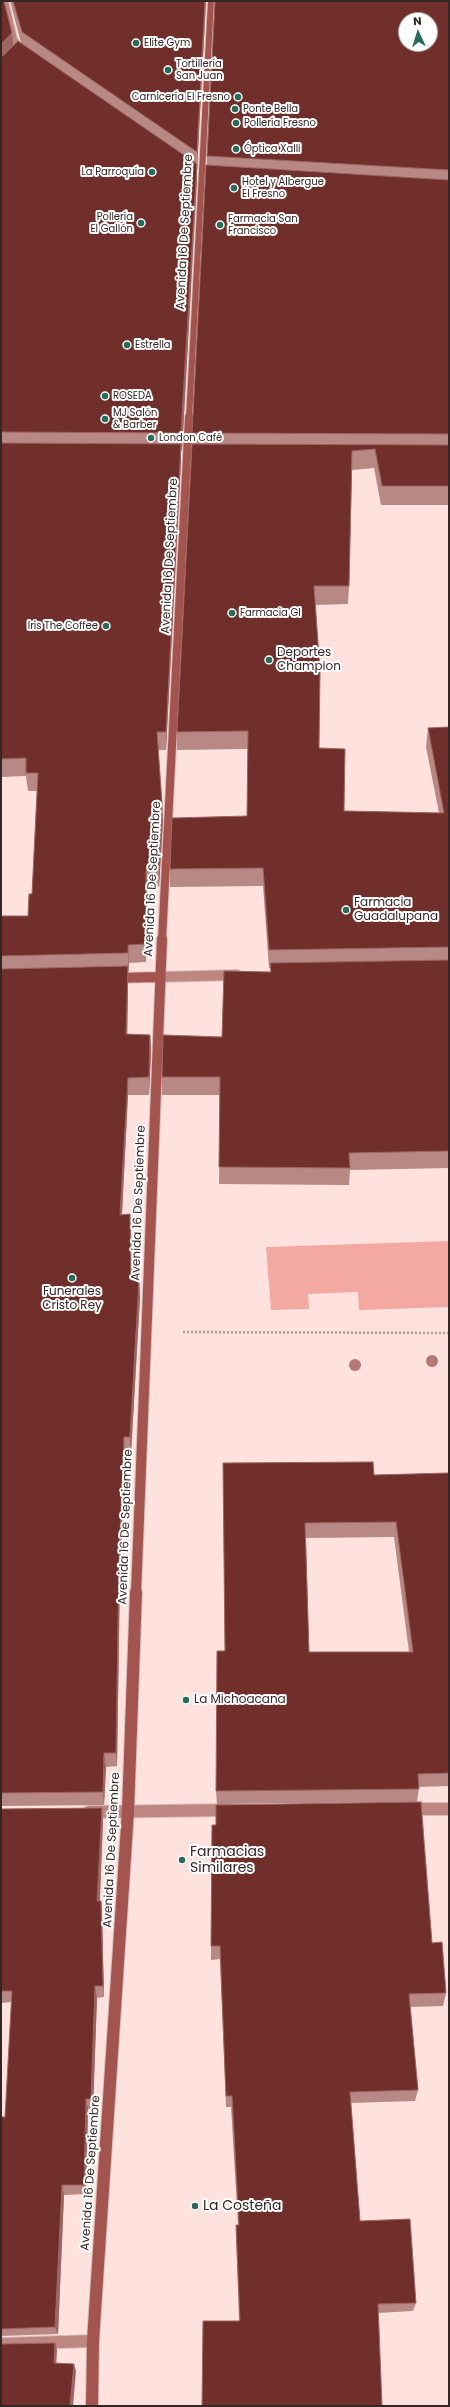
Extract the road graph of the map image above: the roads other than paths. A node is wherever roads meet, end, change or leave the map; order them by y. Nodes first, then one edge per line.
1 (5, 1) edge
2 (211, 1) edge
3 (26, 56) edge
4 (198, 176) junction
5 (211, 178) edge
6 (246, 975) edge
7 (160, 977) junction
8 (103, 978) edge
9 (395, 1809) edge
10 (449, 1809) edge
11 (240, 1810) edge
12 (128, 1811) junction
13 (76, 1812) edge
14 (93, 2341) junction
15 (1, 2344) edge
16 (92, 2406) edge

1 - 3 street
2 - 4 main road, Avenida 16 De Septiembre
4 - 5 street
4 - 7 main road, Avenida 16 De Septiembre
6 - 7 street
7 - 8 main road
7 - 12 main road, Avenida 16 De Septiembre
9 - 10 street
11 - 12 street
12 - 13 street
12 - 14 main road, Avenida 16 De Septiembre
14 - 15 street
14 - 16 main road, Avenida 16 De Septiembre

